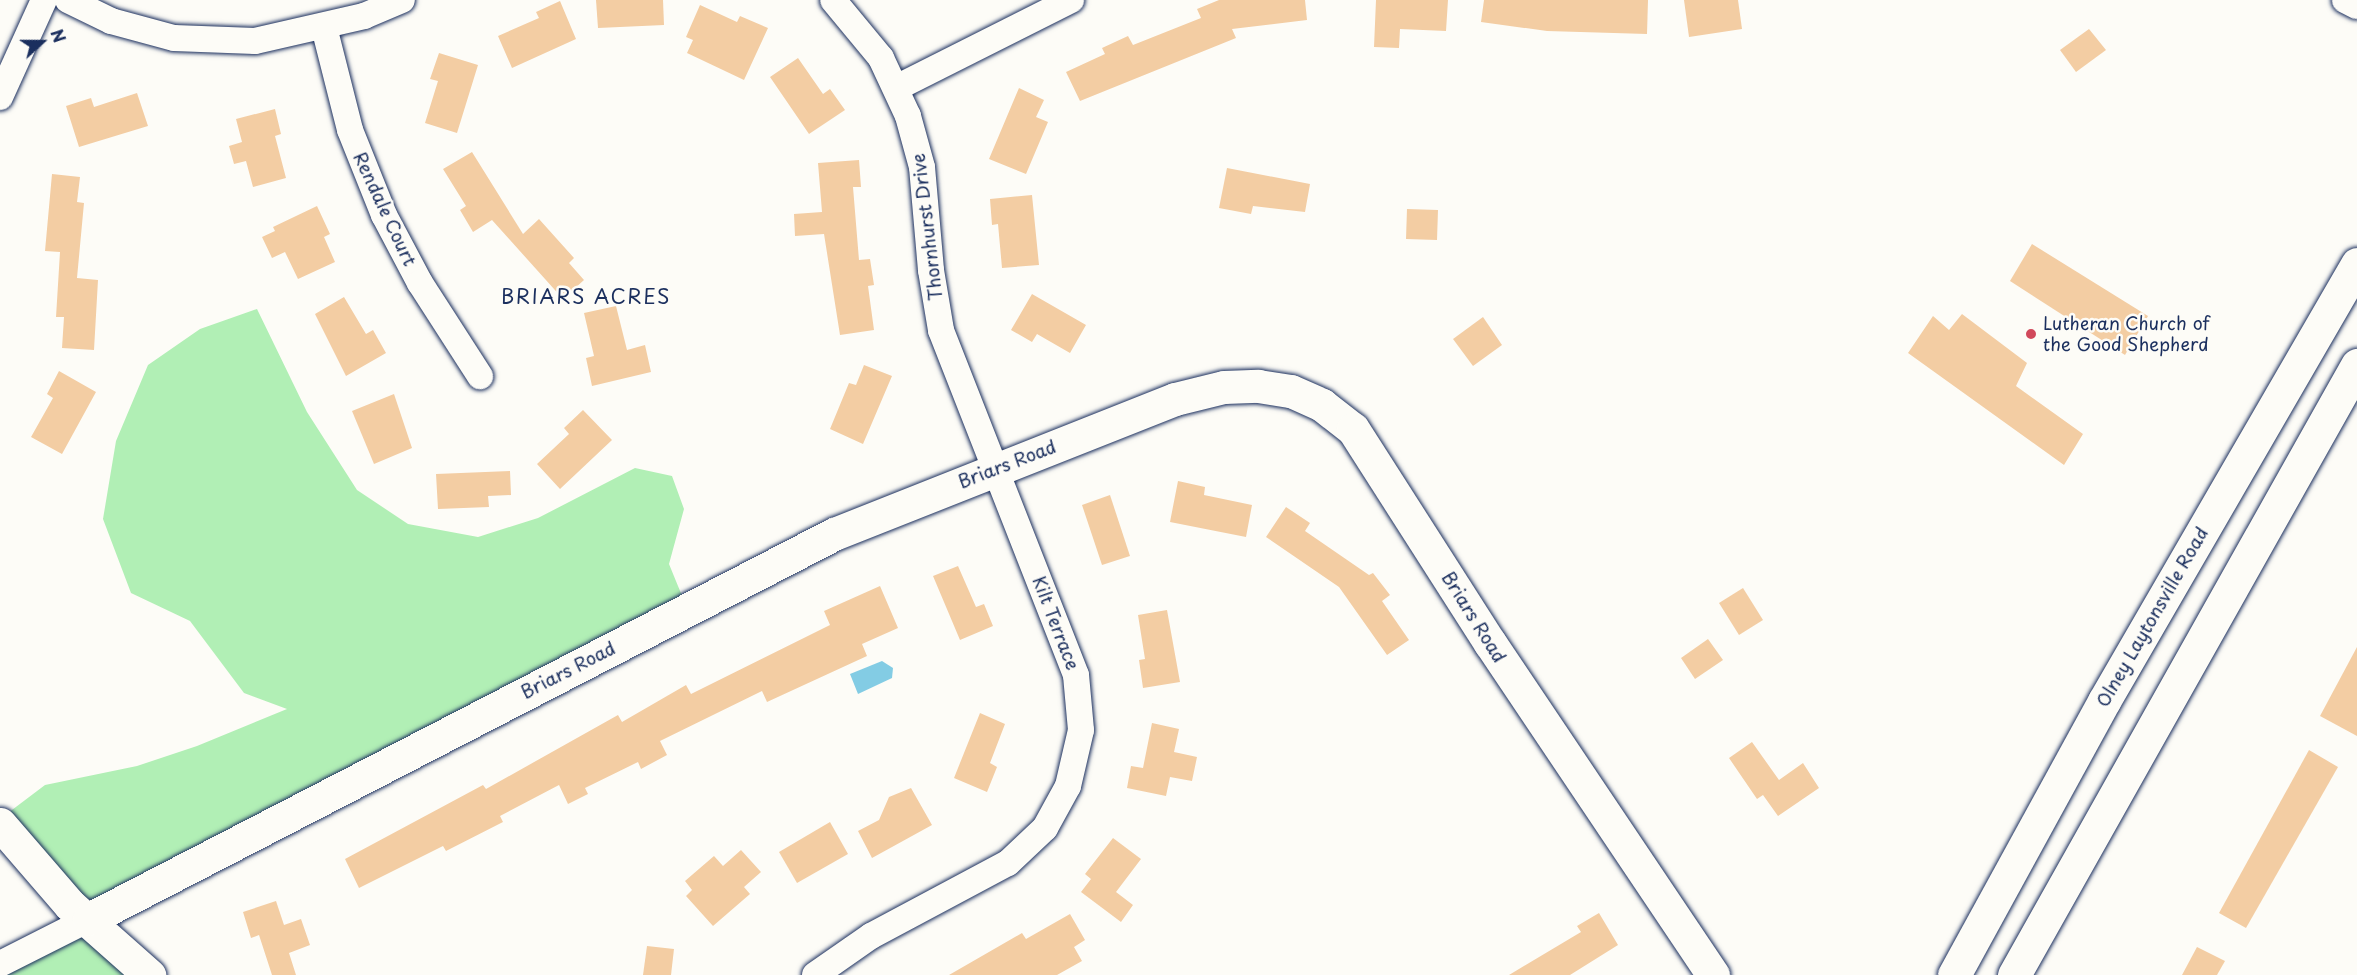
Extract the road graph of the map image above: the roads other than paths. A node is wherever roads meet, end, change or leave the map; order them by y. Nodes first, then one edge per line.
1 (44, 0) edge
2 (68, 0) edge
3 (402, 0) edge
4 (833, 0) edge
5 (1071, 0) edge
6 (2345, 0) edge
7 (2357, 6) edge
8 (324, 27) junction
9 (896, 88) junction
10 (0, 97) edge
11 (2357, 264) edge
12 (2357, 365) edge
13 (480, 376) dead end
14 (995, 468) junction
15 (0, 824) edge
16 (89, 919) junction
17 (0, 964) edge
18 (149, 975) edge
19 (815, 975) edge
20 (1713, 975) edge
21 (1954, 975) edge
22 (2014, 975) edge

1 - 10 street
2 - 8 street
3 - 8 street
4 - 9 street, Thornhurst Drive
5 - 9 street
6 - 7 street
8 - 13 street, Rendale Court
9 - 14 street, Thornhurst Drive
11 - 21 street, Olney Laytonsville Road
12 - 22 street
14 - 16 street, Briars Road
14 - 19 street, Kilt Terrace
14 - 20 street, Briars Road
15 - 16 street
16 - 17 street
16 - 18 street

